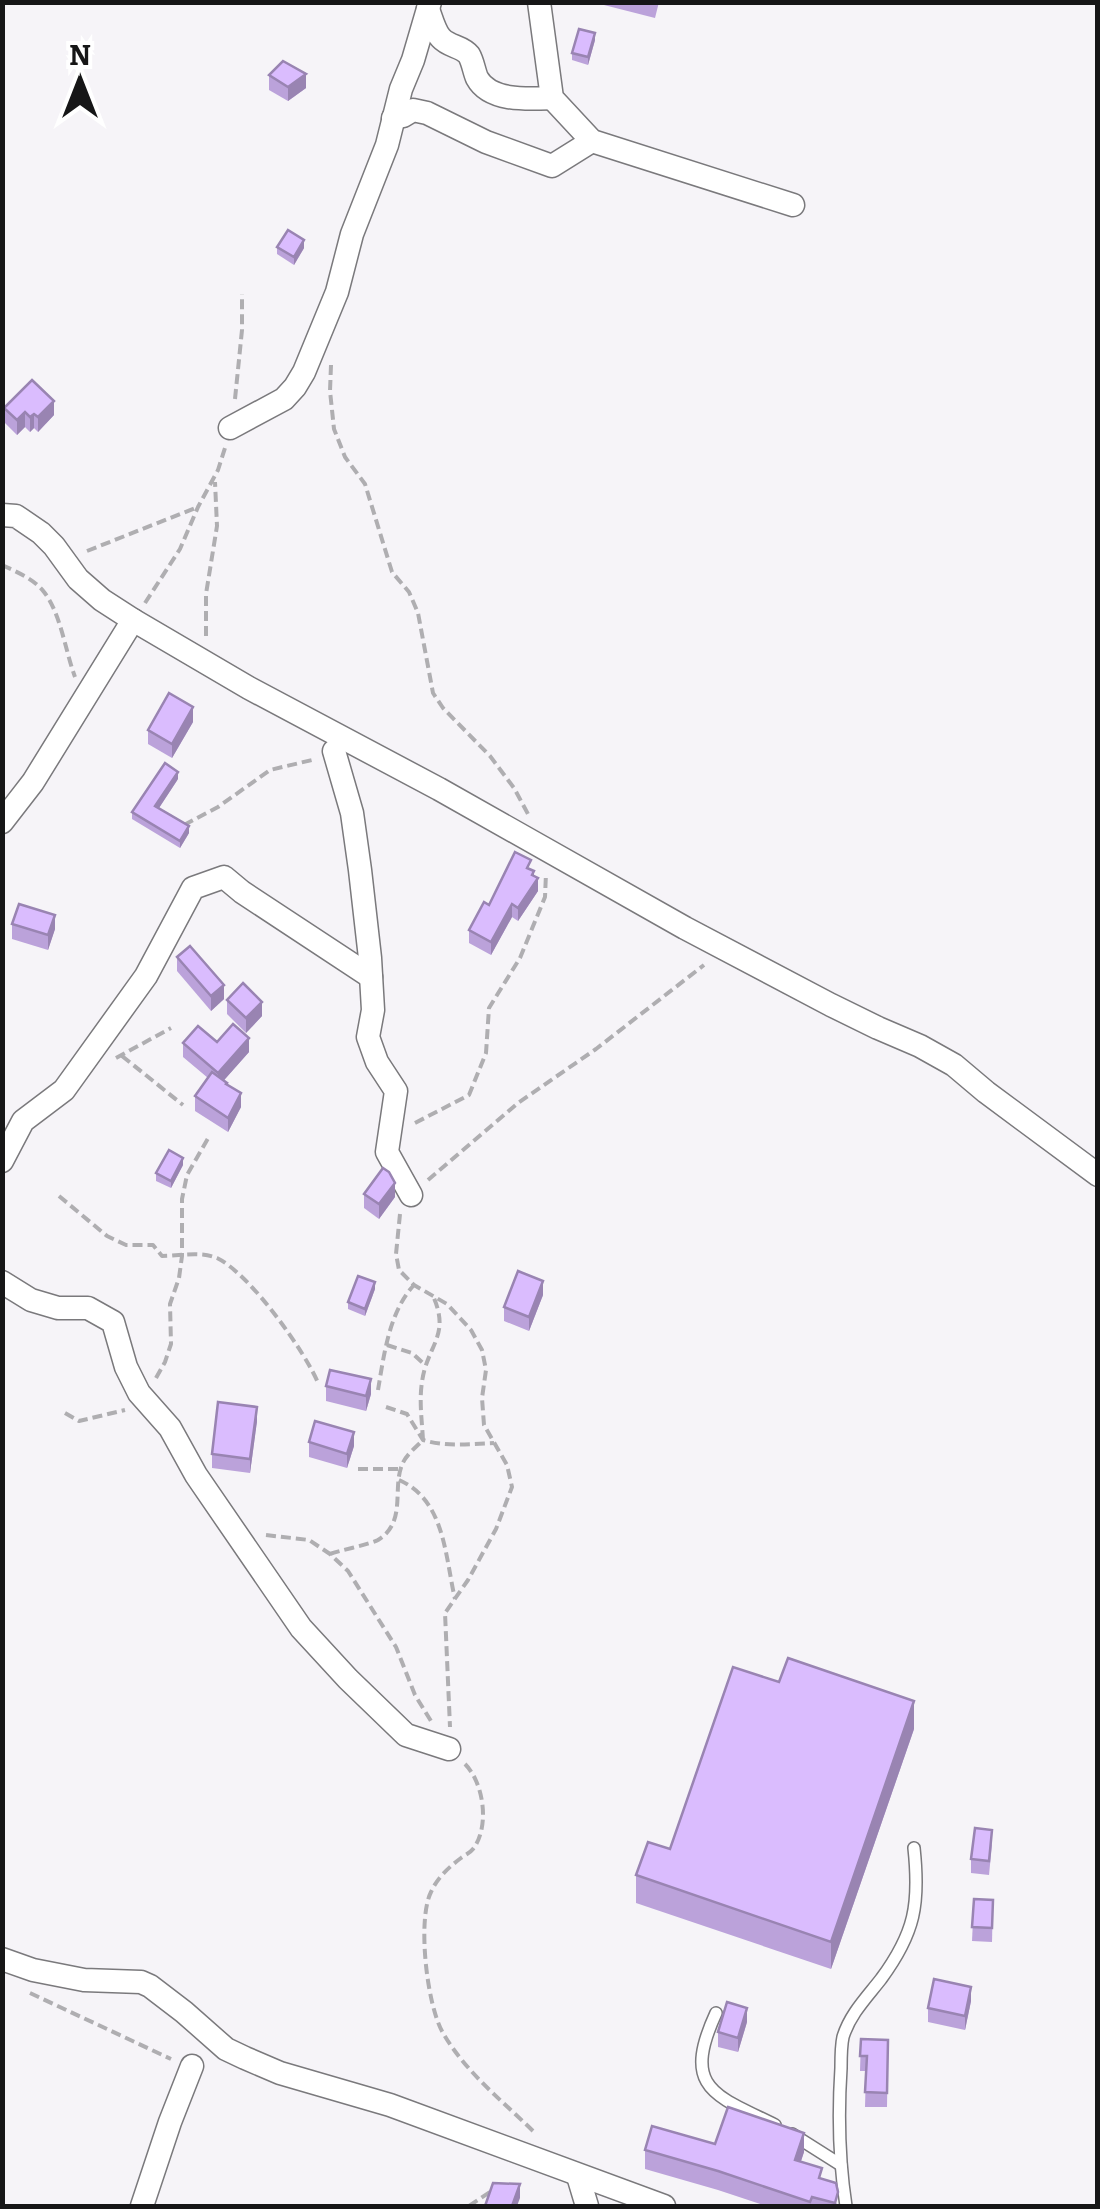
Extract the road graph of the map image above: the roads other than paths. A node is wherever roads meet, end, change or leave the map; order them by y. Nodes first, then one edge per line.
1 (539, 2) edge
2 (428, 5) edge
3 (552, 98) junction
4 (394, 118) junction
5 (592, 141) junction
6 (793, 206) dead end
7 (230, 428) road end
8 (7, 511) edge
9 (133, 620) junction
10 (334, 751) road end
11 (2, 822) edge
12 (371, 978) junction
13 (2, 1161) edge
14 (1098, 1175) edge
15 (411, 1195) road end
16 (2, 1282) edge
17 (449, 1749) road end
18 (914, 1848) dead end
19 (2, 1960) edge
20 (716, 2013) dead end
21 (192, 2066) road end
22 (841, 2165) junction
23 (578, 2176) junction
24 (142, 2206) edge
25 (587, 2206) edge
26 (664, 2206) edge
27 (846, 2206) edge

1 - 3 street
2 - 3 street
2 - 4 street
3 - 5 street
4 - 5 street
4 - 7 street
5 - 6 street
8 - 9 street
9 - 11 street
9 - 14 street
10 - 12 street
12 - 13 street
12 - 15 street
16 - 17 street
18 - 22 lane
19 - 23 street
20 - 22 lane
21 - 24 street
22 - 27 lane
23 - 25 street
23 - 26 street

